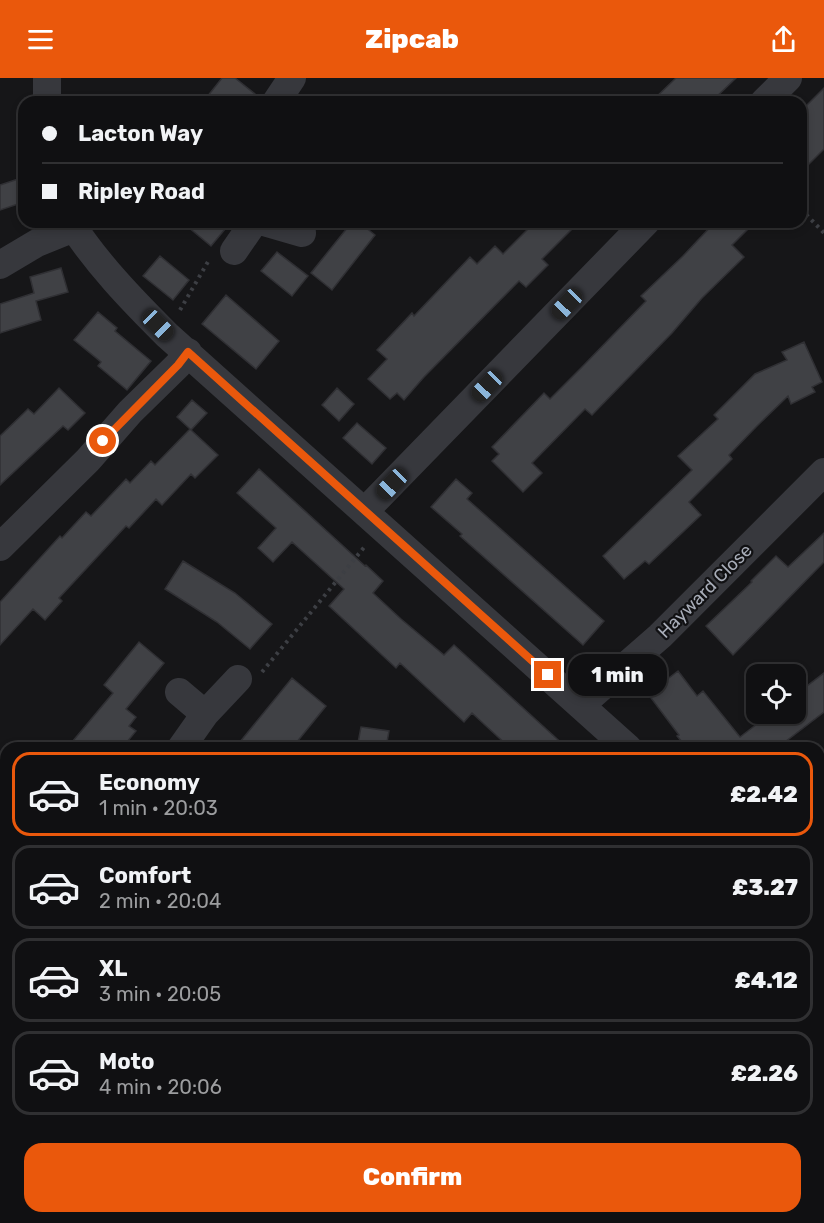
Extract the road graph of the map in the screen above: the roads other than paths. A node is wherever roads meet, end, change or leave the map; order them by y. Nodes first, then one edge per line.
1 (47, 78) edge
2 (292, 78) edge
3 (788, 78) edge
4 (47, 96) edge
5 (280, 96) edge
6 (770, 96) edge
7 (66, 228) edge
8 (74, 228) edge
9 (250, 228) edge
10 (287, 228) edge
11 (640, 228) edge
12 (302, 232) dead end
13 (234, 251) road end
14 (1, 261) edge
15 (178, 344) junction
16 (824, 472) edge
17 (373, 519) junction
18 (0, 547) edge
19 (238, 679) road end
20 (180, 692) dead end
21 (581, 705) junction
22 (205, 714) junction
23 (185, 742) edge
24 (621, 742) edge

1 - 4 street
2 - 5 street
3 - 6 street
7 - 14 street
8 - 15 street
9 - 13 street
10 - 12 street
11 - 17 street
15 - 17 street
15 - 18 street
16 - 21 street, Hayward Close
17 - 21 street
19 - 22 street
20 - 22 street
21 - 24 street
22 - 23 street

